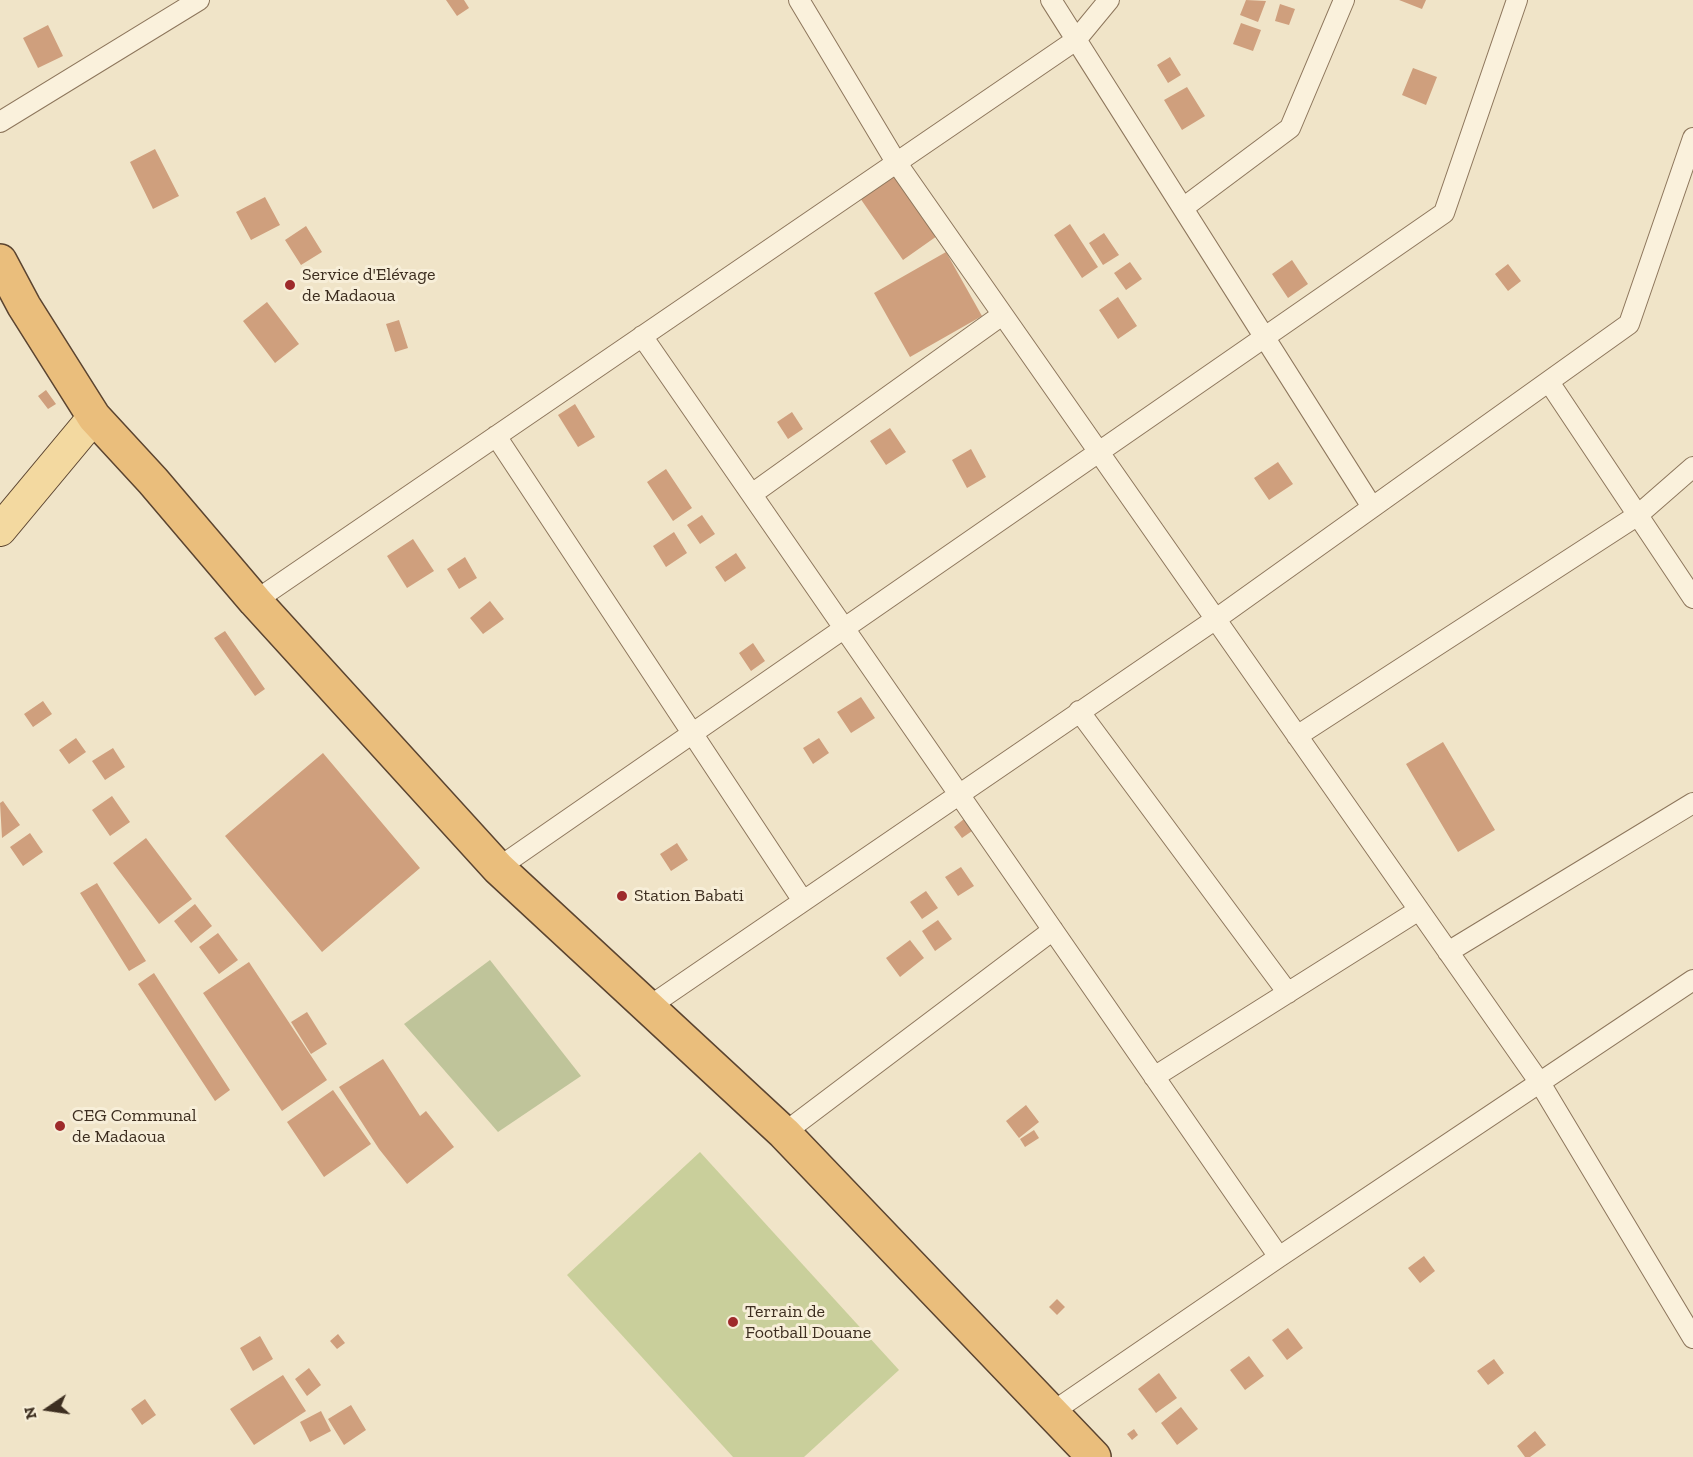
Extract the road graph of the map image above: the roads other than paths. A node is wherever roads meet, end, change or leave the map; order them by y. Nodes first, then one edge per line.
1 (199, 0) edge
2 (799, 0) edge
3 (1051, 0) edge
4 (1109, 0) edge
5 (1344, 0) edge
6 (1517, 0) edge
7 (1076, 40) junction
8 (0, 122) edge
9 (1693, 138) edge
10 (896, 162) junction
11 (1183, 208) junction
12 (0, 261) edge
13 (1002, 315) junction
14 (642, 336) junction
15 (1264, 337) junction
16 (1550, 382) junction
17 (94, 417) junction
18 (496, 436) junction
19 (1098, 451) junction
20 (1693, 467) edge
21 (752, 494) junction
22 (1372, 507) junction
23 (1638, 515) junction
24 (0, 530) edge
25 (1693, 598) edge
26 (255, 601) junction
27 (1215, 619) junction
28 (844, 627) junction
29 (1079, 711) junction
30 (692, 732) junction
31 (1297, 736) junction
32 (959, 794) junction
33 (1693, 803) edge
34 (498, 868) junction
35 (803, 901) junction
36 (1419, 910) junction
37 (1053, 930) junction
38 (1448, 952) junction
39 (1693, 980) edge
40 (1288, 993) junction
41 (647, 1008) junction
42 (1154, 1077) junction
43 (1540, 1083) junction
44 (784, 1133) junction
45 (1279, 1257) junction
46 (1693, 1338) edge
47 (1051, 1413) junction
48 (1094, 1457) edge

1 - 8 street
2 - 10 street
3 - 7 street
4 - 7 street
5 - 11 street
6 - 15 street
7 - 10 street
7 - 11 street
9 - 16 street
10 - 13 street
10 - 14 street
11 - 15 street
12 - 17 highway
13 - 19 street
13 - 21 street
14 - 18 street
14 - 21 street
15 - 19 street
15 - 22 street
16 - 22 street
16 - 23 street
17 - 24 main road
17 - 26 highway
18 - 26 street
18 - 30 street
19 - 27 street
19 - 28 street
20 - 23 street
21 - 28 street
22 - 27 street
23 - 25 street
23 - 31 street
26 - 34 highway
27 - 29 street
27 - 31 street
28 - 30 street
28 - 32 street
29 - 32 street
29 - 40 street
30 - 34 street
30 - 35 street
31 - 36 street
32 - 35 street
32 - 37 street
33 - 38 street
34 - 41 highway
35 - 41 street
36 - 38 street
36 - 40 street
37 - 42 street
37 - 44 street
38 - 43 street
39 - 43 street
40 - 42 street
41 - 44 highway
42 - 45 street
43 - 45 street
43 - 46 street
44 - 47 highway
45 - 47 street
47 - 48 highway

